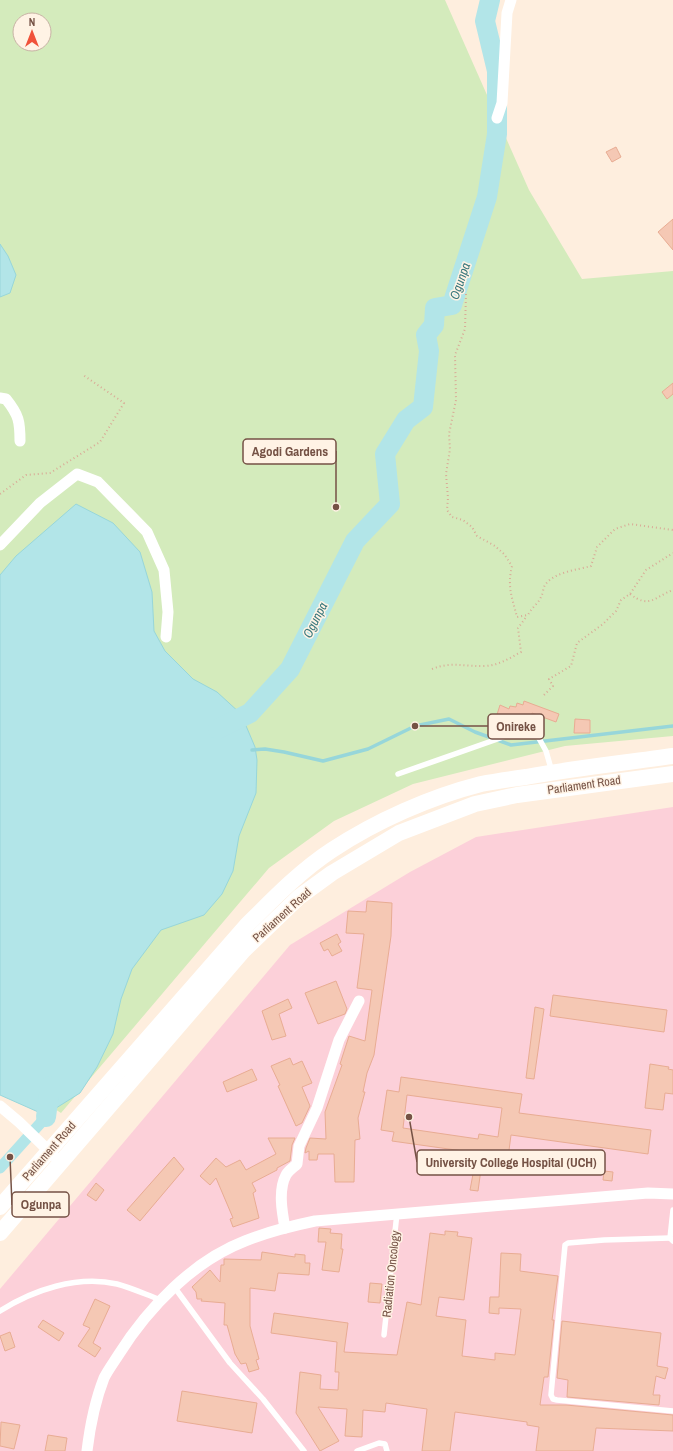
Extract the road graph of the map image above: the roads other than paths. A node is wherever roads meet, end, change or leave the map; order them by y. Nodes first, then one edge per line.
1 (511, 0) edge
2 (497, 118) dead end
3 (0, 398) edge
4 (20, 441) dead end
5 (0, 545) edge
6 (166, 637) dead end
7 (673, 756) edge
8 (552, 772) junction
9 (398, 774) dead end
10 (673, 774) edge
11 (360, 1001) dead end
12 (0, 1106) edge
13 (48, 1152) junction
14 (61, 1163) junction
15 (673, 1194) edge
16 (0, 1207) edge
17 (673, 1210) edge
18 (397, 1213) junction
19 (285, 1228) junction
20 (0, 1233) edge
21 (672, 1239) edge
22 (175, 1288) junction
23 (161, 1300) junction
24 (0, 1311) edge
25 (384, 1335) dead end
26 (673, 1411) edge
27 (87, 1451) edge
28 (304, 1451) edge
29 (357, 1451) edge
30 (387, 1451) edge

1 - 2 street
3 - 4 street
5 - 6 street
7 - 8 main road, Parliament Road
8 - 9 lane
8 - 13 main road, Parliament Road
10 - 14 main road, Parliament Road
11 - 19 street
12 - 13 street
13 - 14 street
13 - 16 main road, Parliament Road
14 - 20 main road, Parliament Road
15 - 18 street
17 - 21 lane
18 - 19 street
18 - 25 lane, Radiation Oncology
19 - 22 street
21 - 26 lane
22 - 23 street
22 - 28 lane
23 - 24 lane
23 - 27 street
29 - 30 lane

